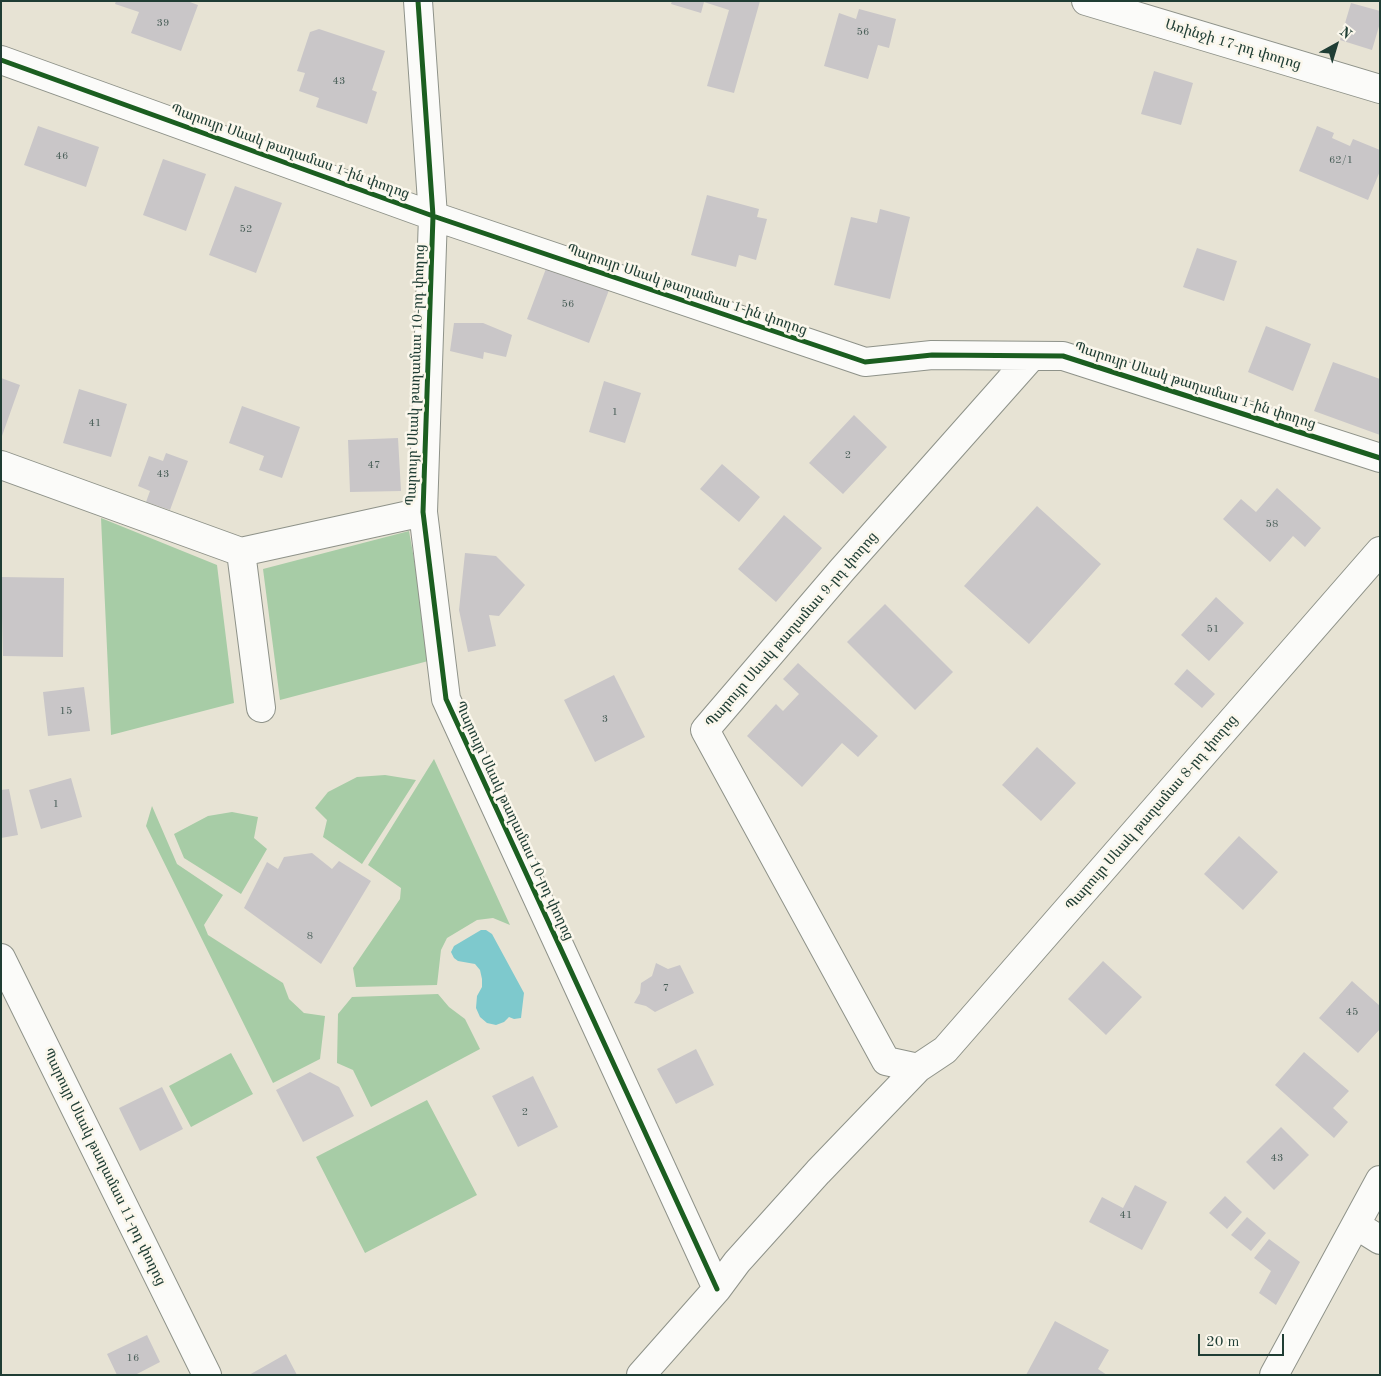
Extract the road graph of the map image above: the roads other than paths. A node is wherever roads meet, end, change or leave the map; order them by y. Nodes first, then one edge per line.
1 (418, 1) edge
2 (1086, 1) edge
3 (1, 60) edge
4 (1380, 89) edge
5 (433, 216) junction
6 (1031, 357) junction
7 (1380, 458) edge
8 (1, 466) edge
9 (423, 512) junction
10 (1380, 551) edge
11 (241, 552) junction
12 (261, 708) dead end
13 (1, 958) edge
14 (918, 1068) junction
15 (1380, 1180) edge
16 (1356, 1225) junction
17 (1380, 1240) edge
18 (716, 1289) junction
19 (206, 1375) edge
20 (641, 1375) edge
21 (1274, 1375) edge

1 - 5 street, Պարույր Սևակ թաղամաս 10-րդ փողոց
2 - 4 street, Առինջի 17-րդ փողոց
3 - 5 street, Պարույր Սևակ թաղամաս 1-ին փողոց
5 - 6 street, Պարույր Սևակ թաղամաս 1-ին փողոց
5 - 9 street, Պարույր Սևակ թաղամաս 10-րդ փողոց
6 - 7 street, Պարույր Սևակ թաղամաս 1-ին փողոց
6 - 14 street, Պարույր Սևակ թաղամաս 9-րդ փողոց
8 - 11 street
9 - 11 street
9 - 18 street, Պարույր Սևակ թաղամաս 10-րդ փողոց
10 - 14 street, Պարույր Սևակ թաղամաս 8-րդ փողոց
11 - 12 street
13 - 19 street, Պարույր Սևակ թաղամաս 11-րդ փողոց
14 - 18 street, Պարույր Սևակ թաղամաս 8-րդ փողոց
15 - 16 street
16 - 17 street
16 - 21 street
18 - 20 street

